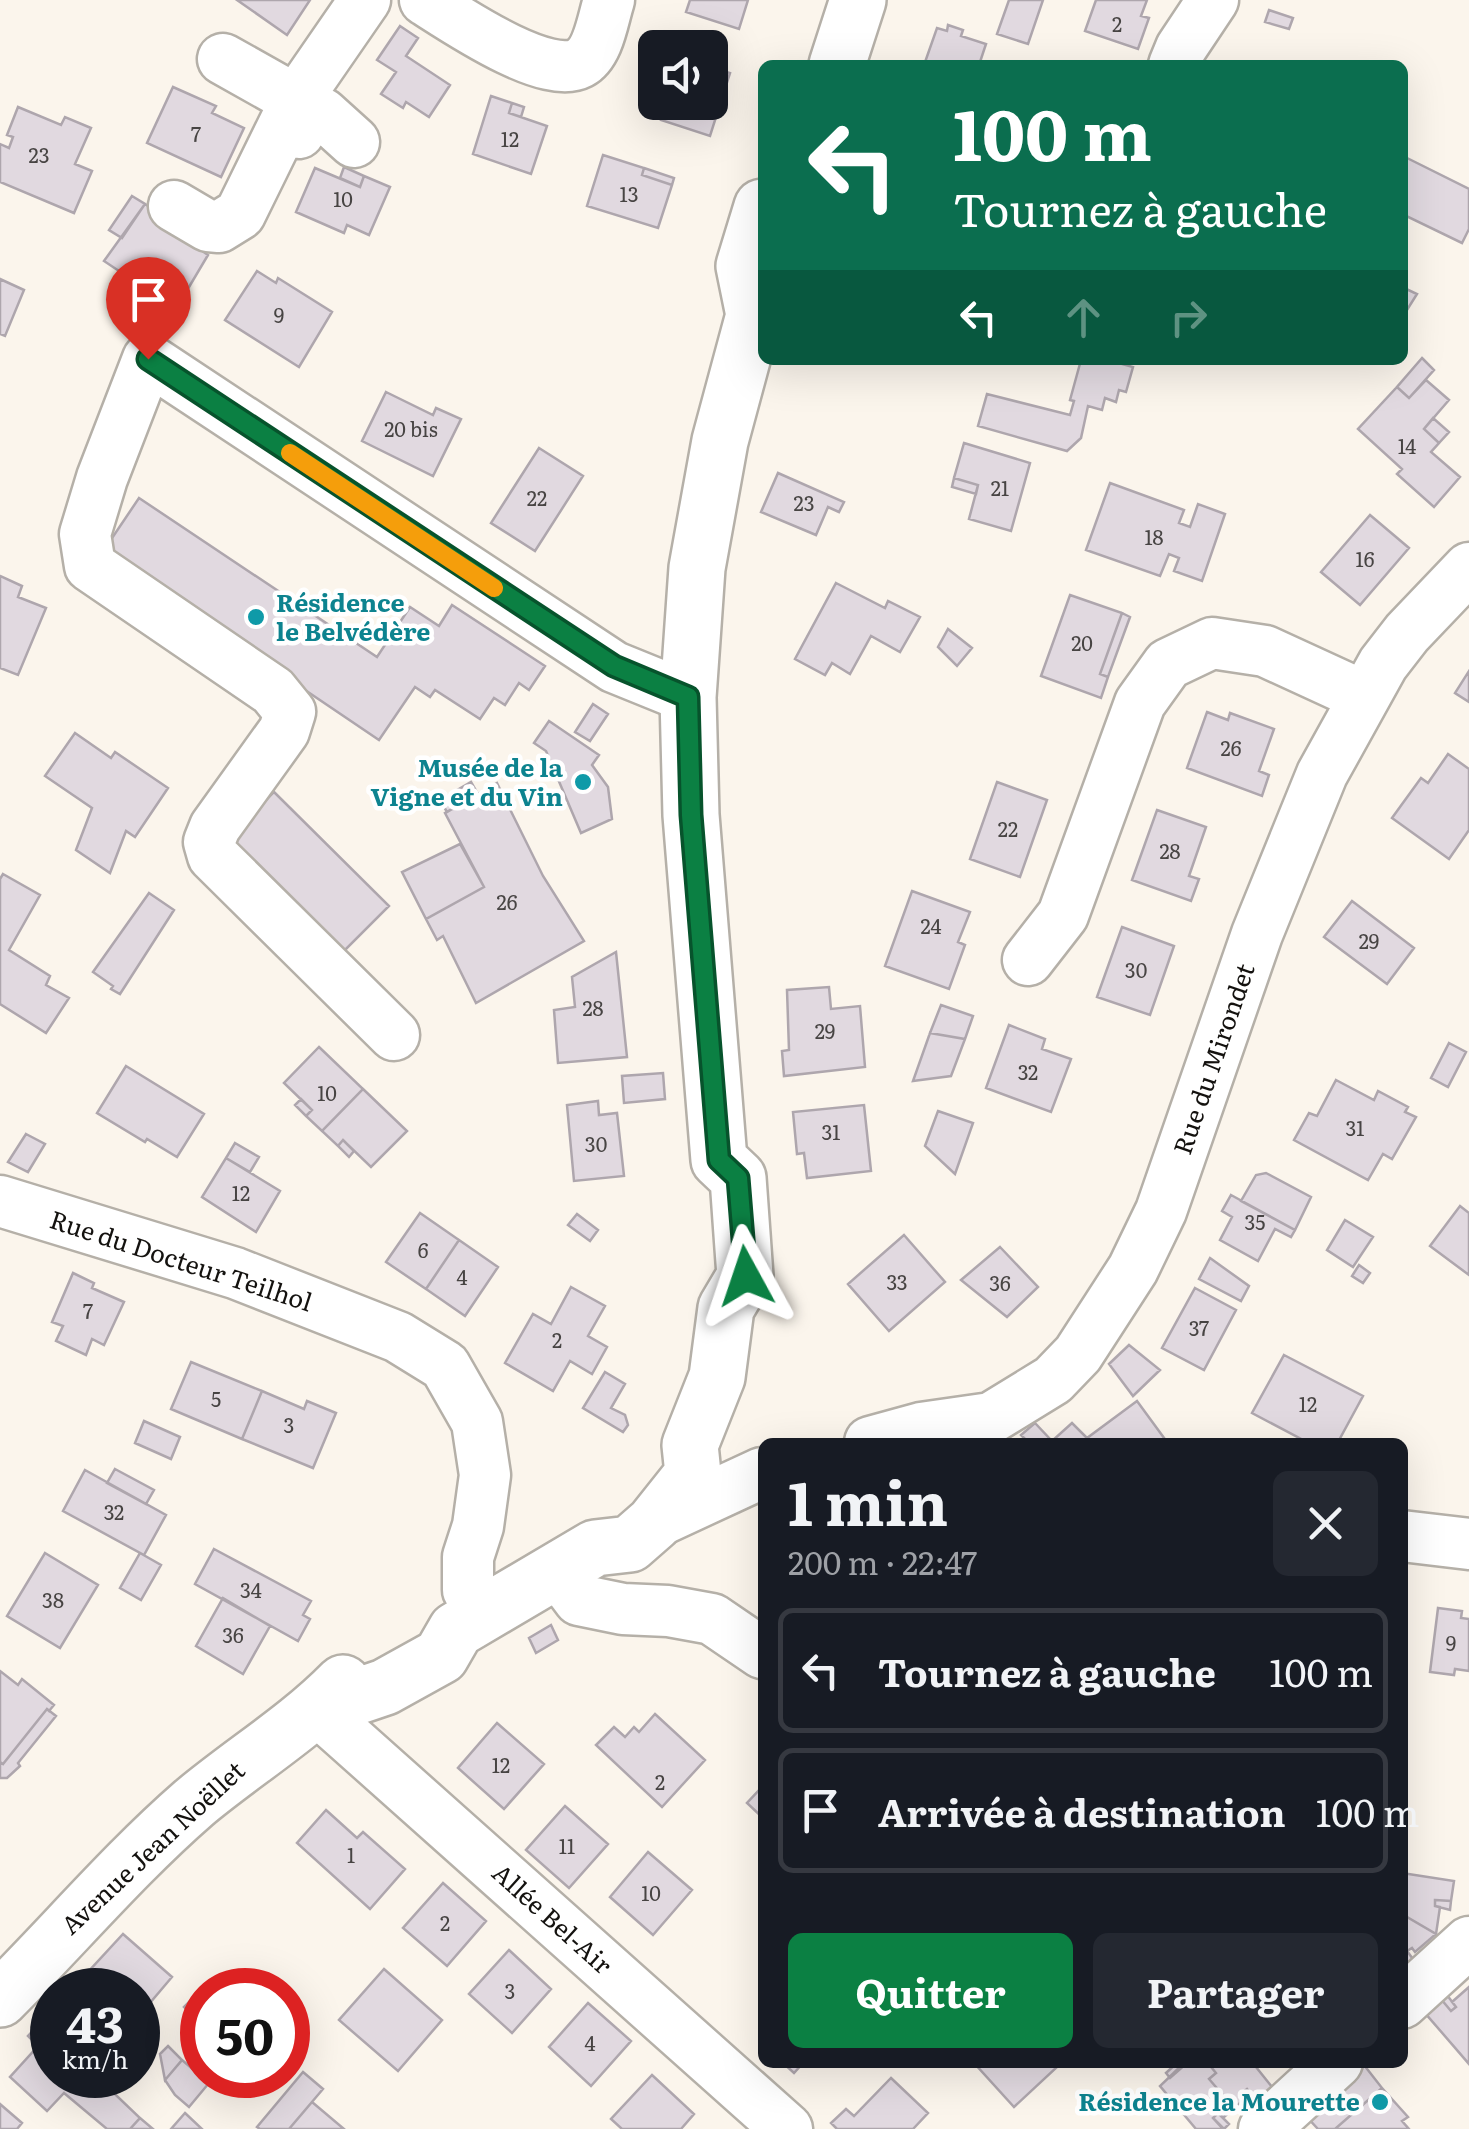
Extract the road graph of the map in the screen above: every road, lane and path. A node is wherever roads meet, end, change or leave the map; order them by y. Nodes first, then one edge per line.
1 (365, 0) edge
2 (425, 0) edge
3 (609, 0) edge
4 (858, 0) edge
5 (1212, 0) edge
6 (223, 59) dead end
7 (839, 60) edge
8 (1176, 60) edge
9 (296, 100) junction
10 (354, 142) dead end
11 (174, 206) dead end
12 (758, 220) edge
13 (252, 244) dead end
14 (758, 310) edge
15 (1469, 568) edge
16 (1363, 696) junction
17 (688, 697) junction
18 (1028, 960) dead end
19 (394, 1035) dead end
20 (0, 1202) edge
21 (885, 1438) edge
22 (690, 1445) junction
23 (758, 1472) edge
24 (758, 1475) edge
25 (654, 1523) junction
26 (1408, 1537) edge
27 (1469, 1544) edge
28 (577, 1560) junction
29 (472, 1622) junction
30 (758, 1649) edge
31 (317, 1710) junction
32 (1469, 1942) edge
33 (0, 1998) edge
34 (1408, 1998) edge
35 (1330, 2068) edge
36 (787, 2129) edge
37 (1264, 2129) edge

1 - 9 street
2 - 3 street
4 - 7 main road
5 - 8 street
6 - 9 street
9 - 10 street
9 - 11 street
9 - 13 street
12 - 14 main road, Avenue Jean Noëllet
14 - 17 main road, Avenue Jean Noëllet
15 - 16 street, Rue du Mirondet
16 - 18 street
16 - 21 street, Rue du Mirondet
17 - 19 street
17 - 22 main road, Avenue Jean Noëllet
20 - 29 street, Rue du Docteur Teilhol
22 - 23 street
22 - 25 main road, Avenue Jean Noëllet
22 - 28 main road, Avenue Jean Noëllet
24 - 25 street
25 - 28 main road, Avenue Jean Noëllet
26 - 27 street
28 - 29 main road, Avenue Jean Noëllet
28 - 30 street
29 - 31 main road, Avenue Jean Noëllet
31 - 33 main road, Avenue Jean Noëllet
31 - 36 street, Allée Bel-Air
32 - 34 street
35 - 37 street

